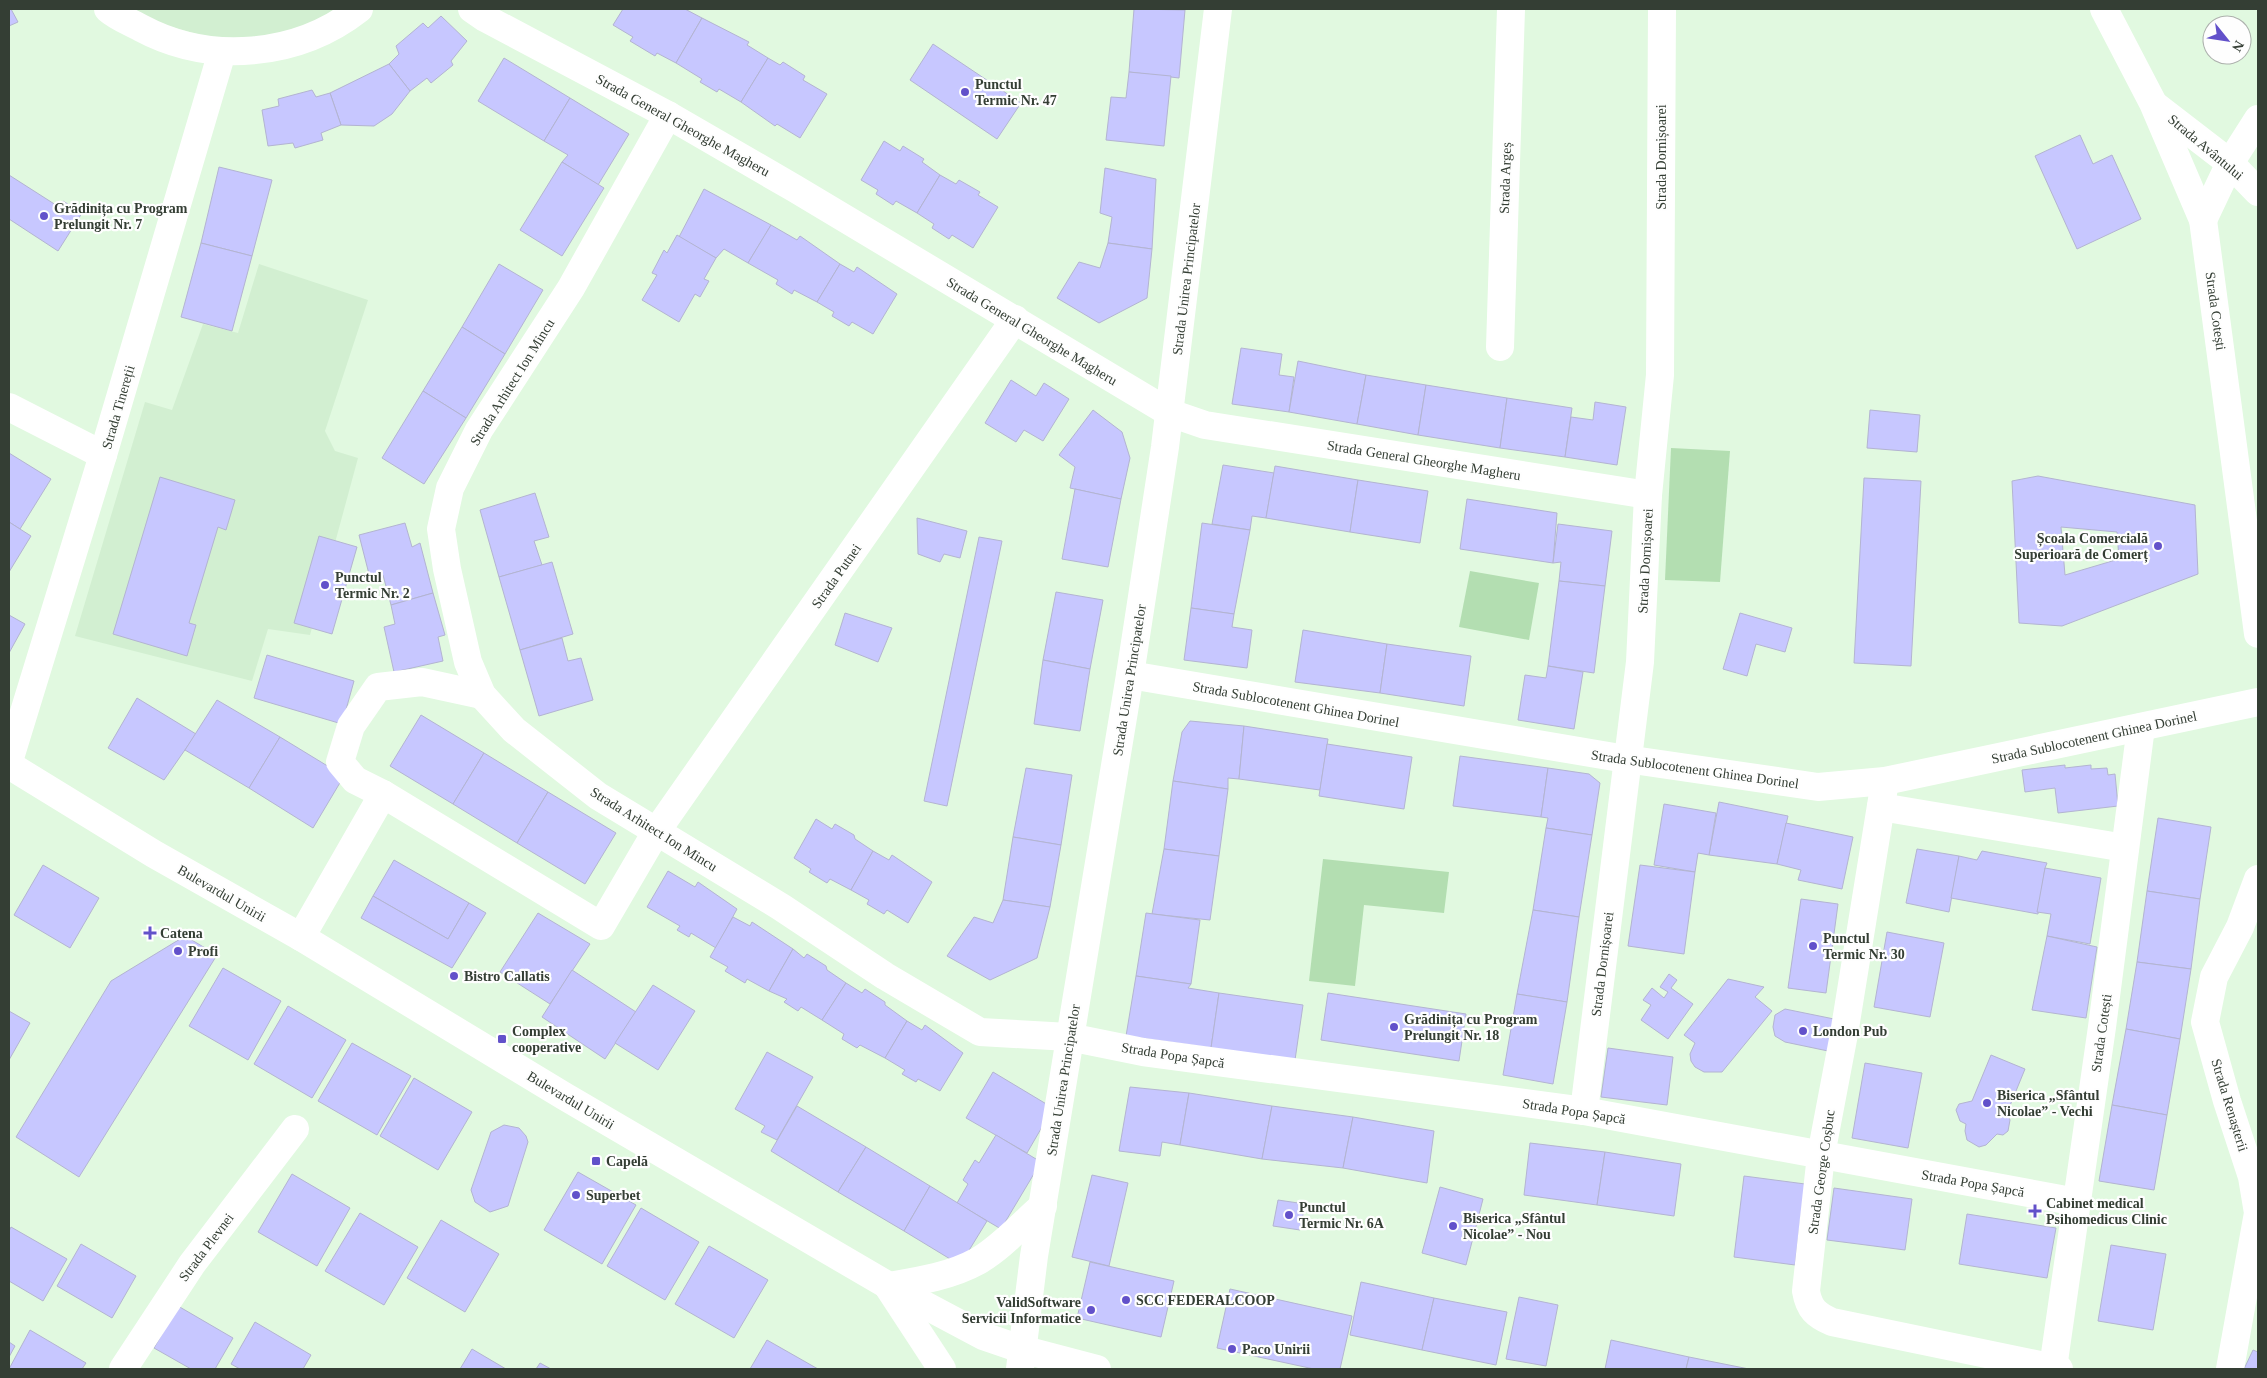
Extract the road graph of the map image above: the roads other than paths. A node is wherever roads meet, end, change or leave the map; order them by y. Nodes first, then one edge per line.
1 (108, 9) edge
2 (359, 9) edge
3 (472, 9) edge
4 (1218, 9) edge
5 (1511, 9) edge
6 (1662, 9) edge
7 (2104, 9) edge
8 (222, 52) junction
9 (2153, 103) junction
10 (668, 115) junction
11 (2258, 119) edge
12 (2230, 163) junction
13 (2258, 192) edge
14 (2203, 220) junction
15 (1015, 319) junction
16 (1500, 347) dead end
17 (9, 407) edge
18 (1170, 413) junction
19 (104, 455) junction
20 (1648, 496) junction
21 (2258, 634) edge
22 (1130, 675) junction
23 (482, 695) junction
24 (2258, 702) edge
25 (2141, 727) junction
26 (1626, 759) junction
27 (9, 763) edge
28 (383, 794) junction
29 (1883, 794) junction
30 (656, 832) junction
31 (2125, 848) junction
32 (2258, 879) edge
33 (301, 937) junction
34 (1070, 1036) junction
35 (1584, 1111) junction
36 (296, 1129) dead end
37 (1821, 1155) junction
38 (2077, 1202) junction
39 (1043, 1206) junction
40 (889, 1286) junction
41 (1020, 1359) edge
42 (123, 1369) edge
43 (942, 1369) edge
44 (1097, 1369) edge
45 (2056, 1369) edge
46 (2230, 1369) edge

1 - 8 street
2 - 8 street
3 - 10 street, Strada General Gheorghe Magheru
4 - 18 street, Strada Unirea Principatelor
5 - 16 street, Strada Argeș
6 - 20 street, Strada Dornișoarei
7 - 9 street, Strada Cotești
8 - 19 street, Strada Tinereții
9 - 12 street, Strada Avântului
9 - 14 street, Strada Cotești
10 - 15 street, Strada General Gheorghe Magheru
10 - 23 street, Strada Arhitect Ion Mincu
11 - 12 street
12 - 13 street, Strada Avântului
12 - 14 street
14 - 21 street, Strada Cotești
15 - 18 street, Strada General Gheorghe Magheru
15 - 30 street, Strada Putnei
17 - 19 street
18 - 20 street, Strada General Gheorghe Magheru
18 - 22 street, Strada Unirea Principatelor
19 - 27 street, Strada Tinereții
20 - 26 street, Strada Dornișoarei
22 - 26 street, Strada Sublocotenent Ghinea Dorinel
22 - 34 street, Strada Unirea Principatelor
23 - 28 street
23 - 30 street, Strada Arhitect Ion Mincu
24 - 25 street, Strada Sublocotenent Ghinea Dorinel
25 - 29 street, Strada Sublocotenent Ghinea Dorinel
25 - 31 street, Strada Cotești
26 - 29 street, Strada Sublocotenent Ghinea Dorinel
26 - 35 street, Strada Dornișoarei
27 - 33 street, Bulevardul Unirii
28 - 30 street, Strada Putnei
28 - 33 street
29 - 31 street
29 - 37 street, Strada George Coșbuc
30 - 34 street, Strada Arhitect Ion Mincu
31 - 38 street, Strada Cotești
32 - 46 street, Strada Renașterii
33 - 40 street, Bulevardul Unirii
34 - 35 street, Strada Popa Șapcă
34 - 39 street, Strada Unirea Principatelor
35 - 37 street, Strada Popa Șapcă
36 - 42 street, Strada Plevnei
37 - 38 street, Strada Popa Șapcă
37 - 45 street, Strada George Coșbuc
38 - 45 street, Strada Cotești
39 - 40 street
39 - 41 street, Strada Unirea Principatelor
40 - 41 street, Bulevardul Unirii
40 - 43 street
41 - 44 street, Bulevardul Unirii

